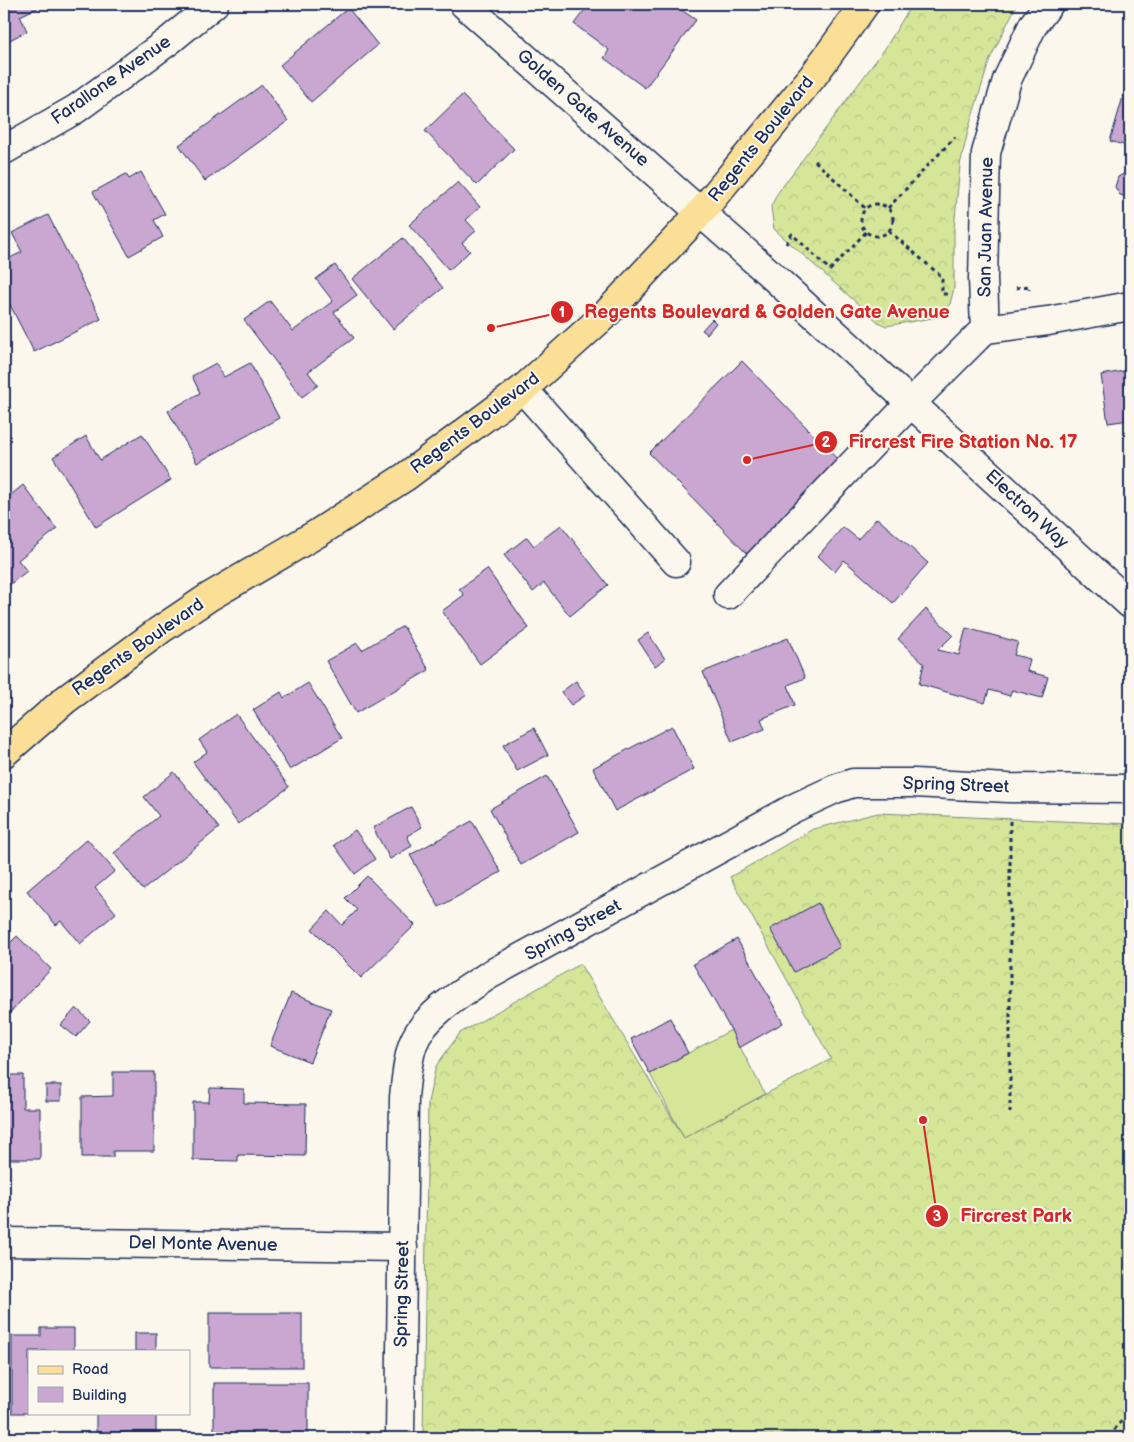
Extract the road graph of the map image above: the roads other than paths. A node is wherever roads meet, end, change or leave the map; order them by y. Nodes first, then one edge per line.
1 (214, 4) edge
2 (464, 4) edge
3 (866, 4) edge
4 (1048, 4) edge
5 (4, 150) edge
6 (701, 212) junction
7 (1130, 306) edge
8 (985, 329) junction
9 (523, 389) junction
10 (911, 403) junction
11 (676, 562) dead end
12 (728, 595) dead end
13 (1130, 604) edge
14 (4, 752) edge
15 (1130, 788) edge
16 (4, 1242) edge
17 (403, 1247) junction
18 (400, 1438) edge

1 - 5 street, Farallone Avenue
2 - 6 street, Golden Gate Avenue
3 - 6 main road, Regents Boulevard
4 - 8 street, San Juan Avenue
6 - 9 main road, Regents Boulevard
6 - 10 street, Electron Way
7 - 8 street
8 - 10 street
9 - 11 street
9 - 14 main road, Regents Boulevard
10 - 12 street
10 - 13 street, Electron Way
15 - 17 street, Spring Street
16 - 17 street, Del Monte Avenue
17 - 18 street, Spring Street

